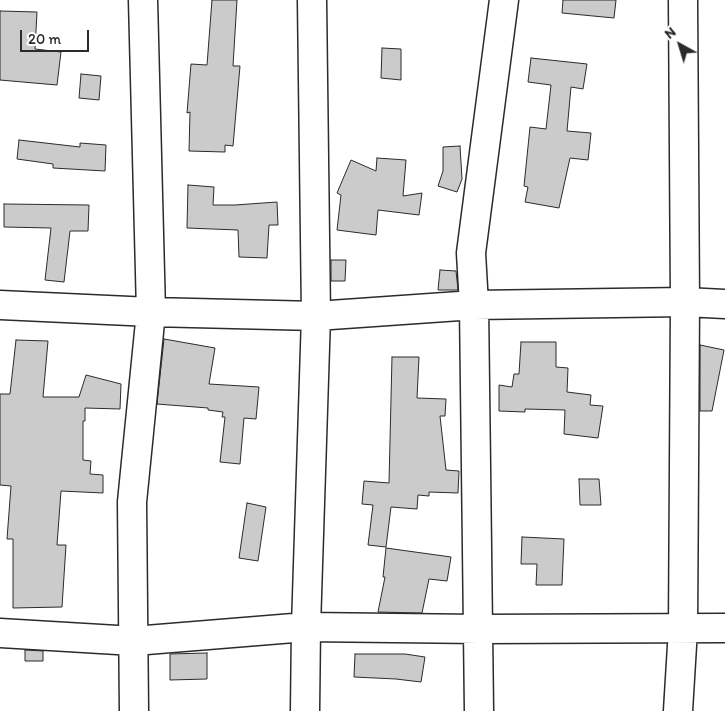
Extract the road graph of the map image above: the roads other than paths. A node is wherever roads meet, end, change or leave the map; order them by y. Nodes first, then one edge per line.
1 (143, 0) edge
2 (312, 0) edge
3 (504, 0) edge
4 (683, 0) edge
5 (685, 302) junction
6 (725, 304) edge
7 (0, 305) edge
8 (474, 305) junction
9 (151, 312) junction
10 (316, 316) junction
11 (306, 627) junction
12 (725, 628) edge
13 (480, 629) junction
14 (683, 629) junction
15 (0, 633) edge
16 (134, 641) junction
17 (134, 711) edge
18 (306, 711) edge
19 (479, 711) edge
20 (678, 711) edge

1 - 9 street
2 - 10 street
3 - 8 street
4 - 5 street
5 - 6 street
5 - 8 street
5 - 14 street
7 - 9 street
8 - 10 street
8 - 13 street
9 - 10 street
9 - 16 street
10 - 11 street
11 - 13 street
11 - 16 street
11 - 18 street
12 - 14 street
13 - 14 street
13 - 19 street
14 - 20 street
15 - 16 street
16 - 17 street

